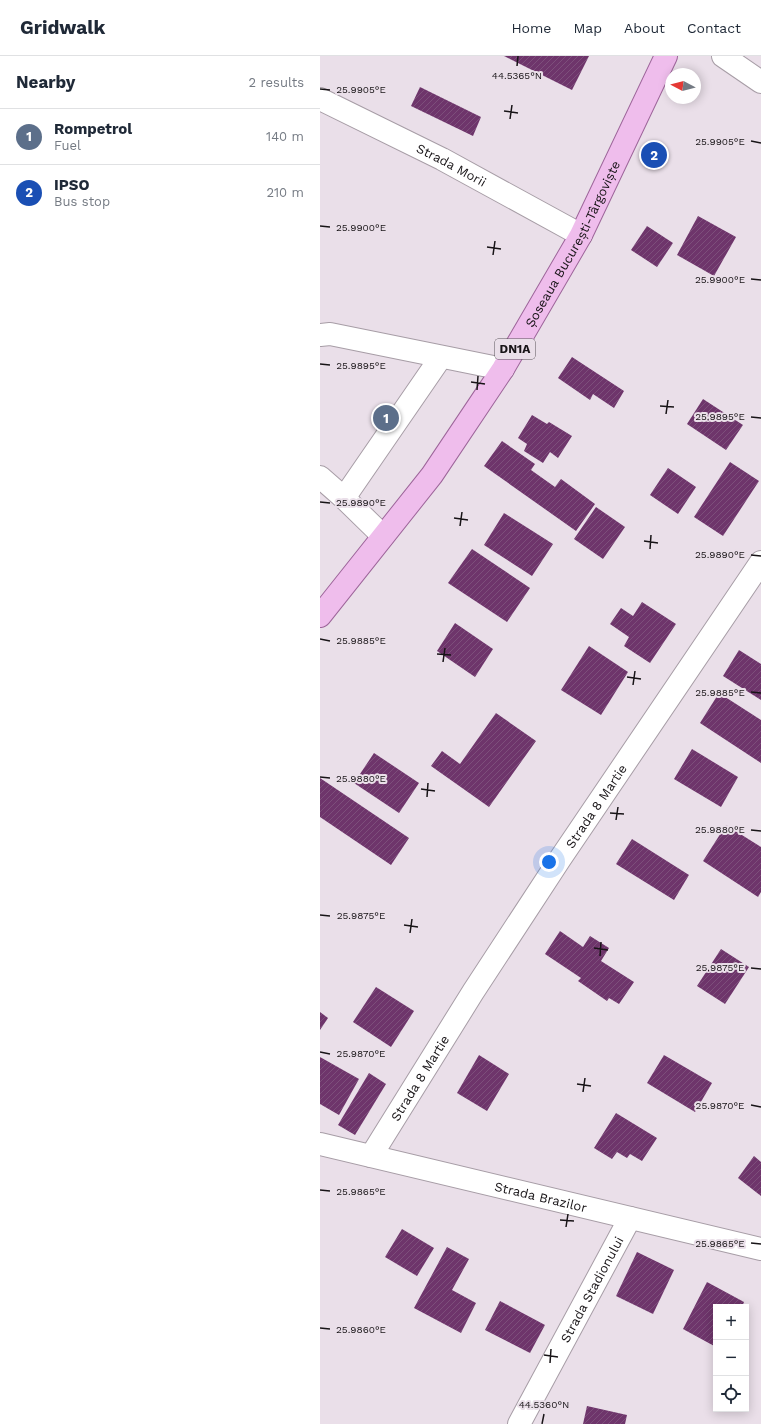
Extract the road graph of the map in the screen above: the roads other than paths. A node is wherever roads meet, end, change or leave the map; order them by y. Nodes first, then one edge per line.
1 (666, 56) edge
2 (723, 56) edge
3 (761, 82) edge
4 (320, 99) edge
5 (581, 235) junction
6 (320, 335) edge
7 (441, 357) junction
8 (503, 368) junction
9 (320, 477) edge
10 (344, 498) junction
11 (383, 536) junction
12 (761, 562) edge
13 (320, 616) edge
14 (320, 1144) edge
15 (371, 1156) junction
16 (630, 1218) junction
17 (761, 1249) edge
18 (519, 1424) edge

1 - 5 main road, Șoseaua București-Târgoviște / DN1A
2 - 3 street
4 - 5 street, Strada Morii
5 - 8 main road, Șoseaua București-Târgoviște / DN1A
6 - 7 street
7 - 8 street
7 - 10 street
8 - 11 main road, Șoseaua București-Târgoviște / DN1A
9 - 10 street
10 - 11 street
11 - 13 main road, Șoseaua București-Târgoviște / DN1A
12 - 15 street, Strada 8 Martie
14 - 15 street, Strada Brazilor
15 - 16 street, Strada Brazilor
16 - 17 street, Strada Brazilor
16 - 18 street, Strada Stadionului

